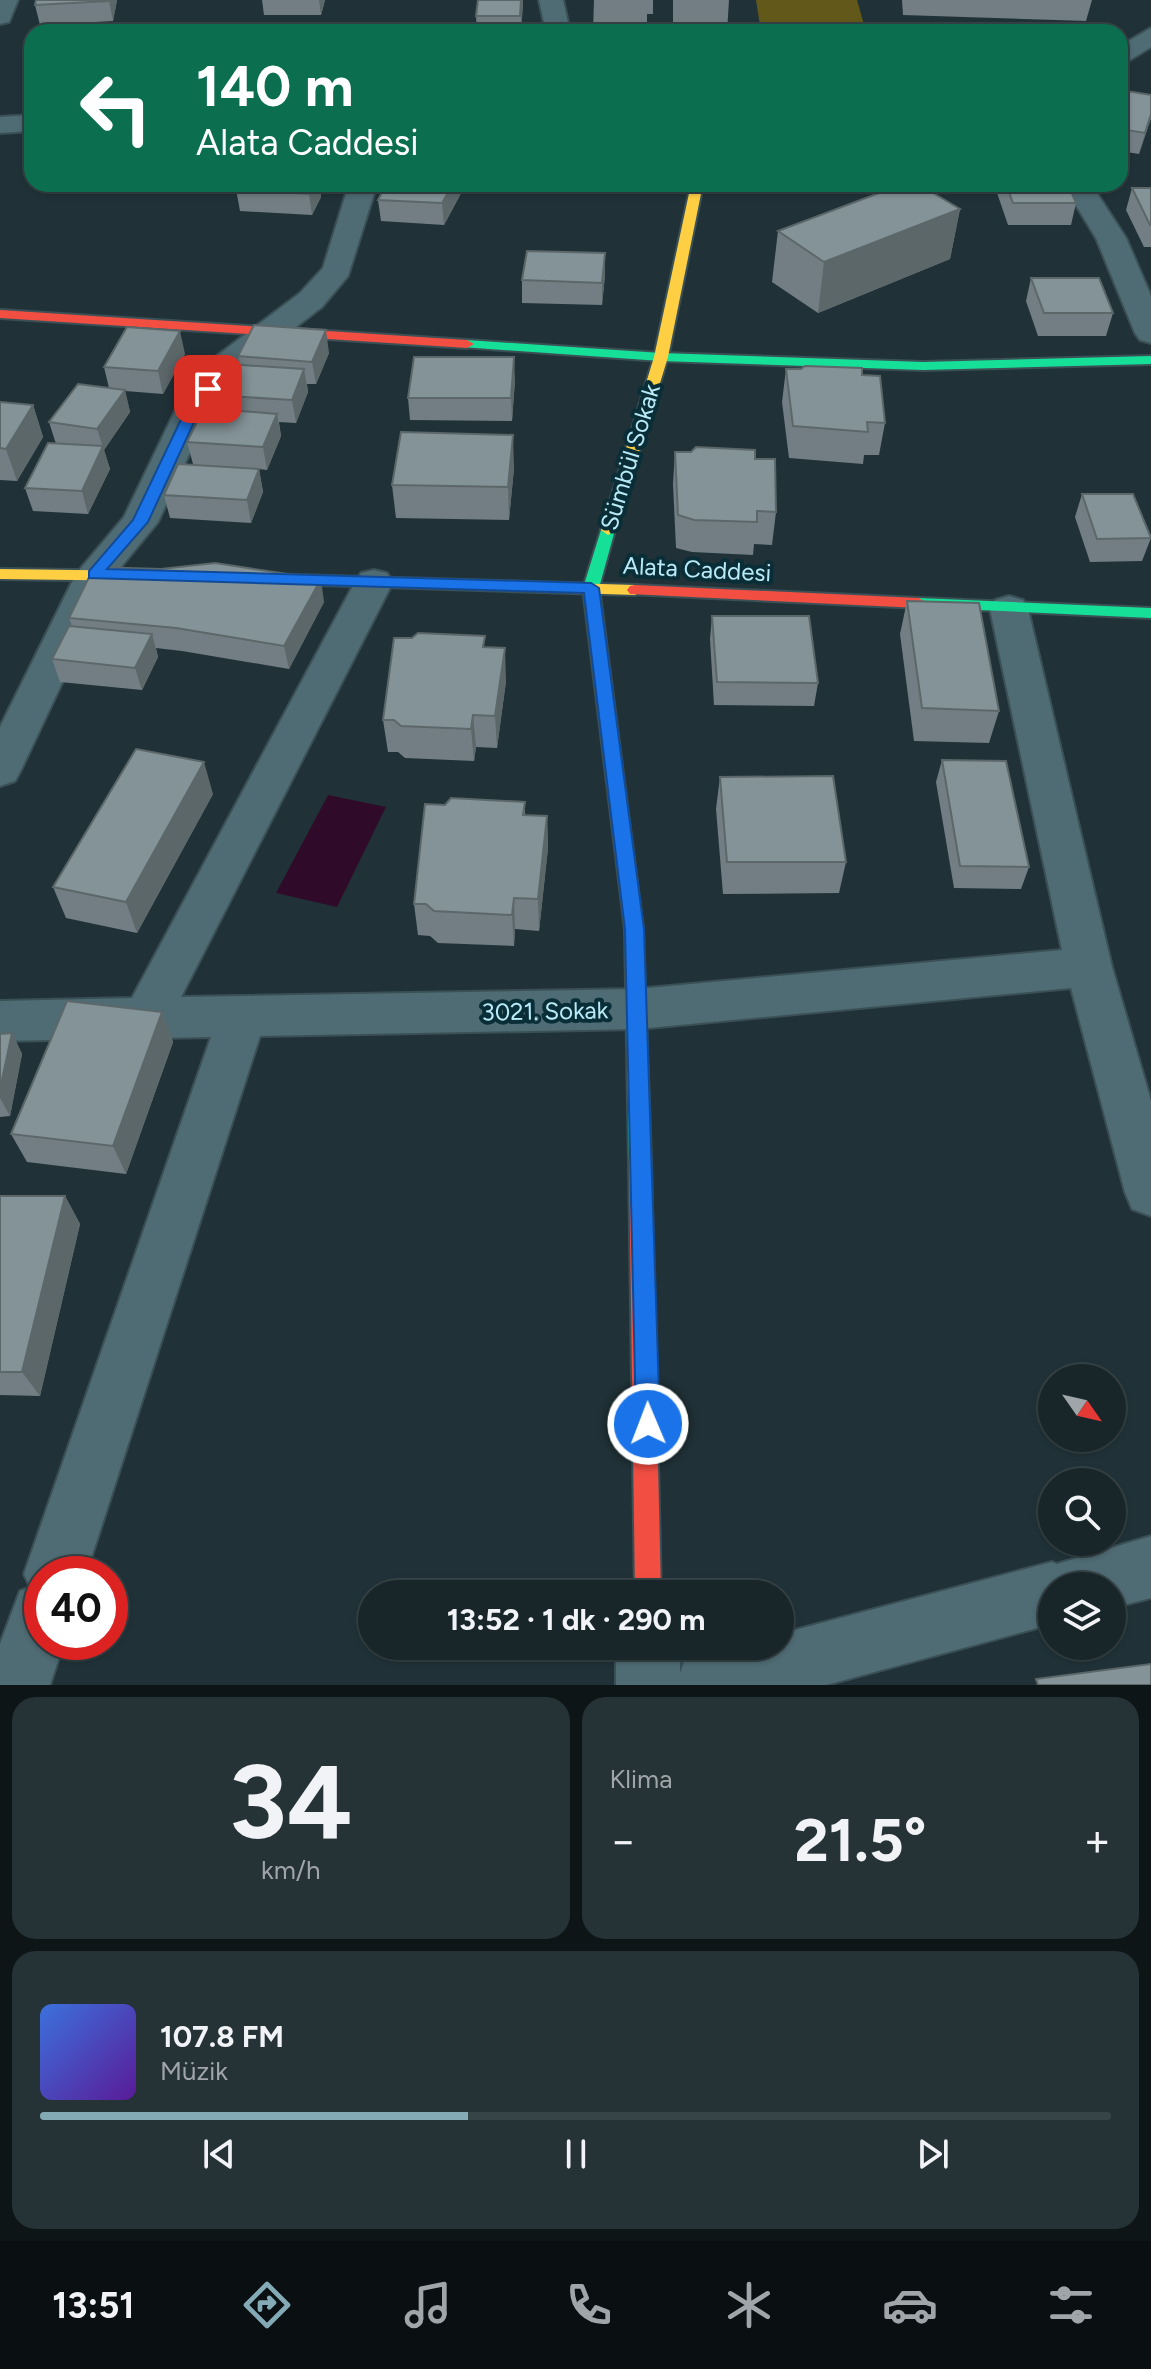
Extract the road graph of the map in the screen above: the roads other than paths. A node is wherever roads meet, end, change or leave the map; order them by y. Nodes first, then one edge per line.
1 (6, 0) edge
2 (551, 0) edge
3 (0, 17) edge
4 (556, 24) edge
5 (1151, 35) edge
6 (1128, 52) edge
7 (24, 124) edge
8 (0, 125) edge
9 (361, 192) edge
10 (695, 192) edge
11 (1082, 192) edge
12 (0, 314) edge
13 (266, 331) junction
14 (1151, 333) edge
15 (661, 357) junction
16 (1151, 360) edge
17 (0, 574) edge
18 (95, 574) junction
19 (172, 576) edge
20 (250, 578) edge
21 (374, 582) junction
22 (591, 588) junction
23 (1009, 609) junction
24 (1151, 613) edge
25 (0, 770) edge
26 (1089, 967) junction
27 (637, 1009) junction
28 (243, 1016) junction
29 (146, 1018) junction
30 (0, 1021) edge
31 (1151, 1192) edge
32 (61, 1556) edge
33 (1151, 1567) edge
34 (1126, 1574) edge
35 (648, 1580) edge
36 (1038, 1597) edge
37 (26, 1660) edge
38 (648, 1660) edge
39 (18, 1685) edge
40 (648, 1685) edge
41 (707, 1685) edge

1 - 3 street
2 - 4 street
5 - 6 street
7 - 8 street
9 - 13 street
10 - 15 street, Sümbül Sokak
11 - 14 street
12 - 13 street
13 - 15 street
13 - 18 street
15 - 16 street
15 - 22 street, Sümbül Sokak
17 - 18 street
18 - 19 street
18 - 25 street
20 - 21 street, Alata Caddesi
21 - 22 street, Alata Caddesi
21 - 29 street
22 - 23 street, Alata Caddesi
22 - 27 street, Sümbül Sokak
23 - 24 street, Alata Caddesi
23 - 26 street
26 - 27 street, 3021. Sokak
26 - 31 street
27 - 28 street, 3021. Sokak
27 - 35 street, Sümbül Sokak
28 - 29 street, 3021. Sokak
28 - 32 street
29 - 30 street, 3021. Sokak
33 - 34 street
36 - 41 street
37 - 39 street
38 - 40 street

